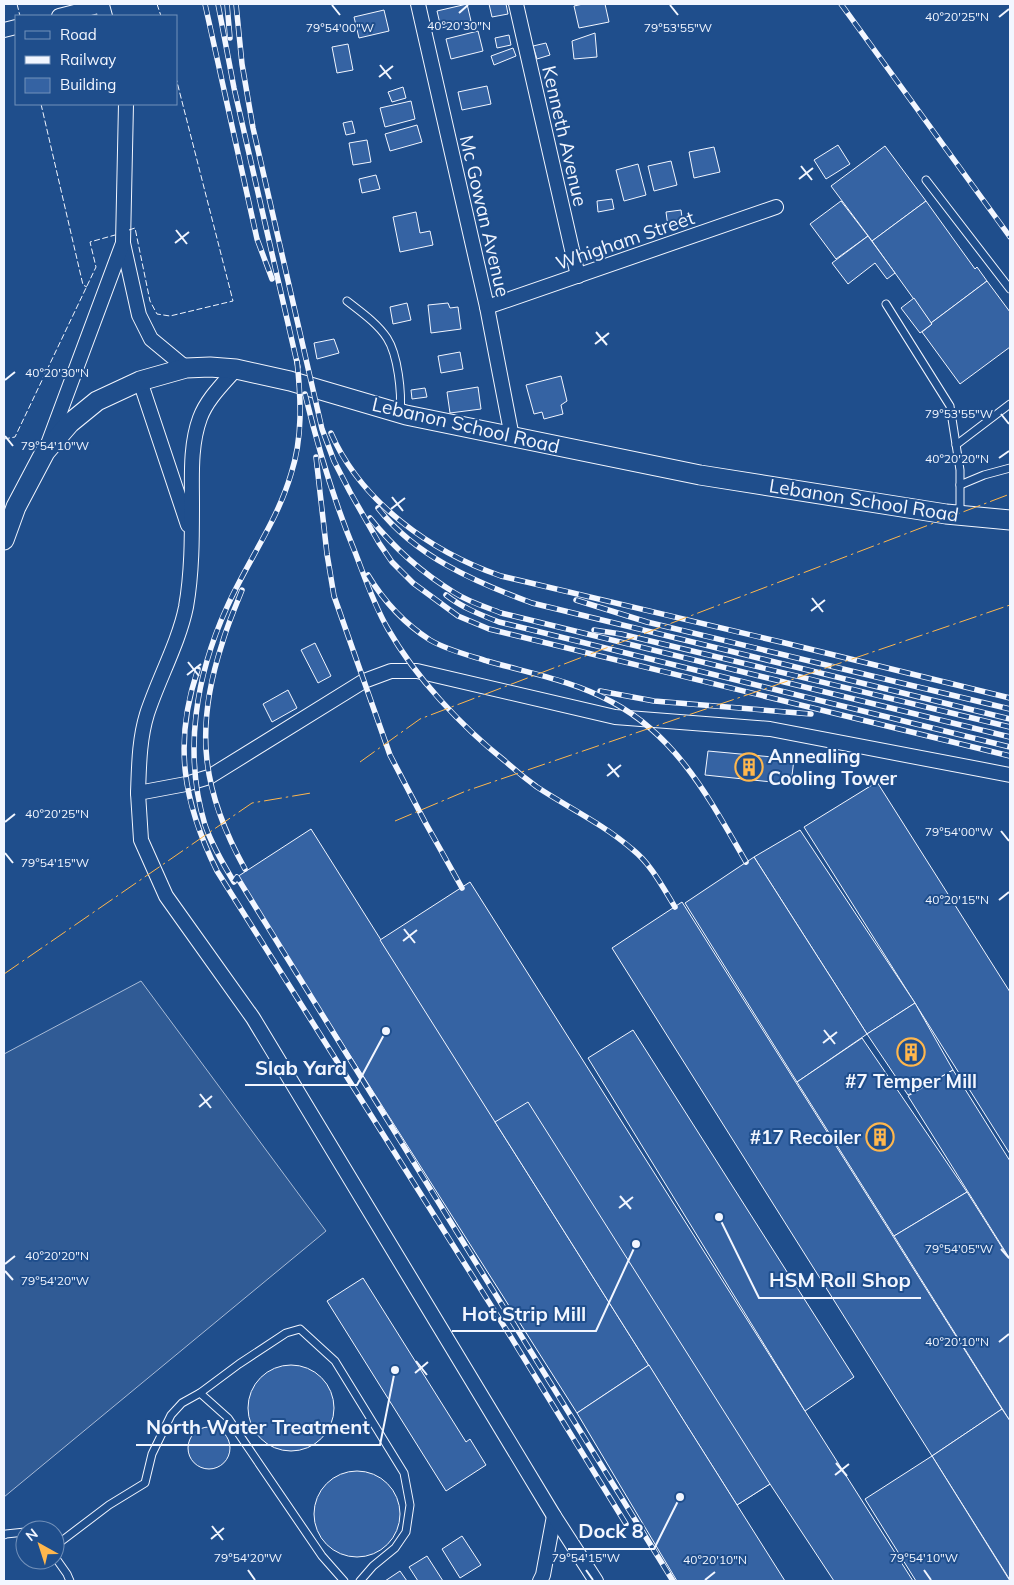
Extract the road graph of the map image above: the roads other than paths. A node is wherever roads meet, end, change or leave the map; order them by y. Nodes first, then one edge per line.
1 (418, 4) edge
2 (516, 4) edge
3 (103, 8) edge
4 (64, 15) edge
5 (126, 105) edge
6 (926, 180) dead end
7 (776, 207) dead end
8 (123, 243) junction
9 (578, 276) junction
10 (1010, 288) edge
11 (347, 301) dead end
12 (886, 304) dead end
13 (487, 308) junction
14 (186, 368) junction
15 (236, 369) junction
16 (140, 381) junction
17 (1010, 404) edge
18 (400, 413) junction
19 (512, 437) junction
20 (956, 445) junction
21 (45, 452) junction
22 (1010, 468) edge
23 (960, 485) junction
24 (960, 515) junction
25 (1010, 520) edge
26 (192, 538) junction
27 (4, 540) edge
28 (1010, 776) edge
29 (138, 793) junction
30 (200, 1393) junction
31 (554, 1516) junction
32 (65, 1538) edge
33 (64, 1570) edge
34 (70, 1581) edge
35 (344, 1581) edge
36 (360, 1581) edge
37 (540, 1581) edge
38 (596, 1581) edge

1 - 13 street, Mc Gowan Avenue
2 - 9 street, Kenneth Avenue
3 - 4 street
5 - 8 street
6 - 10 lane
7 - 9 street, Whigham Street
8 - 14 street
8 - 21 street
9 - 13 street, Whigham Street
11 - 18 lane
12 - 20 lane
13 - 19 street, Mc Gowan Avenue
14 - 15 street, Lebanon School Road
14 - 16 street, Lebanon School Road
15 - 18 street, Lebanon School Road
15 - 26 street
16 - 21 street, Lebanon School Road
16 - 26 street
17 - 20 lane
18 - 19 street, Lebanon School Road
19 - 24 street, Lebanon School Road
20 - 23 lane
21 - 27 street, Lebanon School Road
22 - 23 lane
23 - 24 lane
24 - 25 street, Lebanon School Road
26 - 29 street
28 - 29 street
29 - 31 street
30 - 32 lane
30 - 35 lane
30 - 36 lane
31 - 37 street
31 - 38 street
33 - 34 lane

